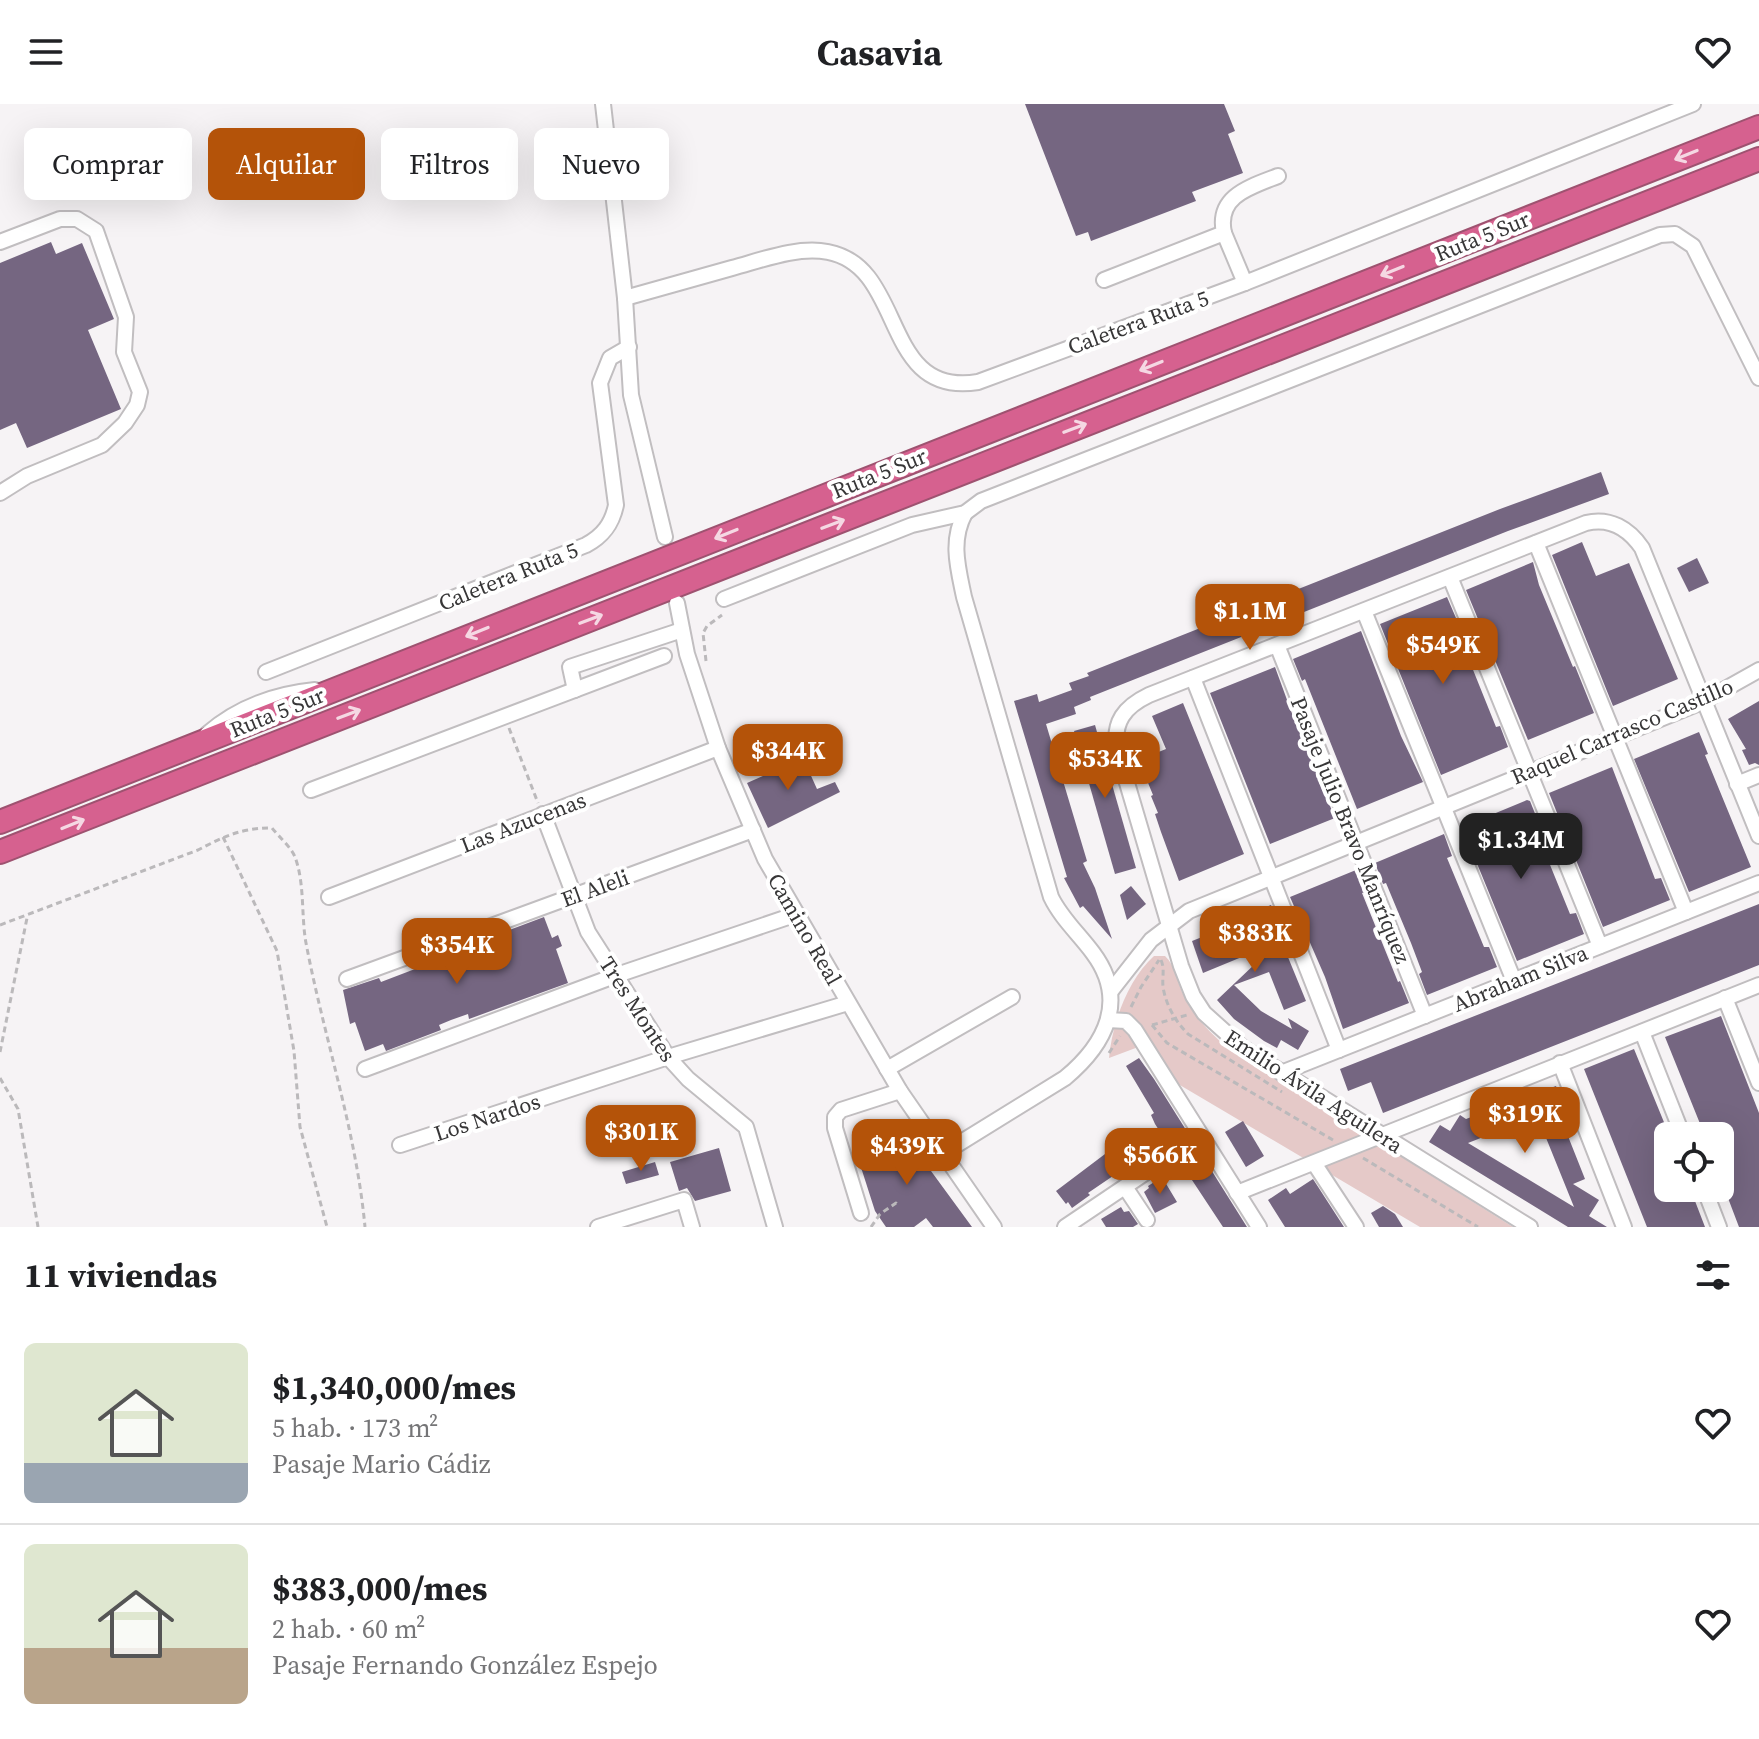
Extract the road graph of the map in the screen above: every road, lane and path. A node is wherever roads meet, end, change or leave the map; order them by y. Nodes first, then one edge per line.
1 (603, 104) edge
2 (1693, 104) edge
3 (1759, 127) edge
4 (1759, 159) edge
5 (1278, 176) dead end
6 (1224, 233) junction
7 (0, 242) edge
8 (1104, 280) dead end
9 (1245, 283) junction
10 (625, 298) junction
11 (629, 347) junction
12 (1759, 378) edge
13 (1, 488) edge
14 (965, 513) junction
15 (665, 537) dead end
16 (1536, 543) junction
17 (1450, 577) junction
18 (724, 599) joint
19 (677, 603) dead end
20 (1364, 611) junction
21 (682, 630) junction
22 (1277, 645) junction
23 (664, 656) dead end
24 (707, 665) dead end
25 (1759, 670) edge
26 (266, 672) dead end
27 (1193, 678) junction
28 (575, 690) junction
29 (1702, 702) junction
30 (504, 716) junction
31 (1615, 737) junction
32 (718, 748) junction
33 (1529, 772) junction
34 (1759, 775) edge
35 (1737, 784) junction
36 (311, 790) dead end
37 (1443, 806) junction
38 (543, 814) junction
39 (0, 822) edge
40 (753, 830) junction
41 (1759, 836) edge
42 (223, 837) junction
43 (1356, 842) junction
44 (0, 852) edge
45 (1271, 876) junction
46 (1759, 883) edge
47 (329, 897) dead end
48 (572, 897) junction
49 (1686, 912) junction
50 (797, 914) junction
51 (28, 916) junction
52 (1169, 924) junction
53 (0, 925) edge
54 (1600, 946) junction
55 (1159, 960) dead end
56 (617, 975) junction
57 (347, 979) dead end
58 (1514, 981) junction
59 (1759, 985) edge
60 (1111, 991) junction
61 (1012, 997) dead end
62 (1725, 998) junction
63 (848, 1003) junction
64 (1201, 1009) junction
65 (1425, 1016) junction
66 (1108, 1020) junction
67 (1152, 1025) junction
68 (1130, 1026) junction
69 (1642, 1032) junction
70 (1120, 1036) junction
71 (1339, 1050) junction
72 (0, 1052) edge
73 (1109, 1053) dead end
74 (668, 1057) junction
75 (1560, 1063) junction
76 (365, 1069) dead end
77 (887, 1069) junction
78 (1281, 1073) junction
79 (0, 1078) edge
80 (1759, 1083) edge
81 (900, 1091) junction
82 (1677, 1122) edge
83 (1380, 1135) junction
84 (400, 1145) dead end
85 (1342, 1152) junction
86 (942, 1154) junction
87 (1361, 1157) dead end
88 (1160, 1163) dead end
89 (1314, 1163) junction
90 (1125, 1187) junction
91 (1237, 1193) junction
92 (1709, 1202) edge
93 (898, 1205) dead end
94 (861, 1213) dead end
95 (1147, 1220) dead end
96 (618, 1224) edge
97 (38, 1227) edge
98 (327, 1227) edge
99 (365, 1227) edge
100 (598, 1227) edge
101 (692, 1227) edge
102 (775, 1227) edge
103 (871, 1227) edge
104 (994, 1227) edge
105 (1065, 1227) edge
106 (1259, 1227) edge
107 (1356, 1227) edge
108 (1478, 1227) edge
109 (1530, 1227) edge
110 (1624, 1227) edge
111 (1719, 1227) edge

1 - 10 street
2 - 9 street, Caletera Ruta 5
3 -> 39 highway, Ruta 5 Sur
44 -> 4 highway, Ruta 5 Sur
5 - 6 street
6 - 8 street
6 - 9 street
7 - 13 street
9 - 10 street, Caletera Ruta 5
10 - 11 street
11 - 15 street
11 - 26 street, Caletera Ruta 5
12 - 14 street
14 - 18 street
14 - 60 street
16 - 17 street
16 - 29 street
16 - 31 street
17 - 20 street
17 - 33 street
18 - 24 path
19 - 21 street, Camino Real
20 - 22 street
20 - 37 street
21 - 28 street
21 - 32 street, Camino Real
22 - 27 street
22 - 43 street, Pasaje Julio Bravo Manríquez
23 - 28 street
25 - 29 street, Raquel Carrasco Castillo
27 - 45 street
27 - 52 street, Emilio Ávila Aguilera
28 - 30 street
29 - 31 street, Raquel Carrasco Castillo
29 - 35 street
30 - 36 street
30 - 38 path
31 - 33 street, Raquel Carrasco Castillo
31 - 49 street
32 - 38 street, Las Azucenas
32 - 40 street, Camino Real
33 - 37 street, Raquel Carrasco Castillo
33 - 54 street
34 - 35 street
35 - 41 street
37 - 43 street, Raquel Carrasco Castillo
37 - 58 street
38 - 47 street, Las Azucenas
38 - 48 street, Tres Montes
40 - 48 street, El Aleli
40 - 50 street, Camino Real
42 - 51 path
42 - 98 path
42 - 99 path
43 - 45 street, Raquel Carrasco Castillo
43 - 65 street, Pasaje Julio Bravo Manríquez
45 - 52 street, Raquel Carrasco Castillo
45 - 71 street
46 - 49 street, Abraham Silva
48 - 56 street, Tres Montes
48 - 57 street, El Aleli
49 - 54 street, Abraham Silva
50 - 56 street
50 - 63 street, Camino Real
51 - 53 path
51 - 72 path
52 - 60 street, Raquel Carrasco Castillo
52 - 64 street, Emilio Ávila Aguilera
54 - 58 street, Abraham Silva
55 - 68 path
56 - 74 street, Tres Montes
56 - 76 street
58 - 65 street, Abraham Silva
59 - 62 street
60 - 66 street
61 - 77 street
62 - 69 street
62 - 80 street
63 - 74 street, Los Nardos
63 - 77 street, Camino Real
64 - 67 path
64 - 78 street, Emilio Ávila Aguilera
65 - 71 street, Abraham Silva
66 - 68 street
66 - 86 street
67 - 68 path
67 - 85 path
68 - 70 path
68 - 70 path
68 - 91 street
69 - 75 street
69 - 82 street
70 - 73 path
71 - 78 street, Abraham Silva
74 - 84 street, Los Nardos
74 - 102 street, Tres Montes
75 - 83 street
75 - 110 street
77 - 81 street, Camino Real
78 - 83 street, Emilio Ávila Aguilera
79 - 97 path
81 - 86 street, Camino Real
81 - 94 street
83 - 85 street
83 - 109 street, Emilio Ávila Aguilera
85 - 89 street
86 - 104 street, Camino Real
87 - 108 path
88 - 90 street
89 - 91 street
89 - 107 street
90 - 95 street
90 - 105 street
91 - 106 street
92 - 111 street
93 - 103 path
96 - 100 street
96 - 101 street

